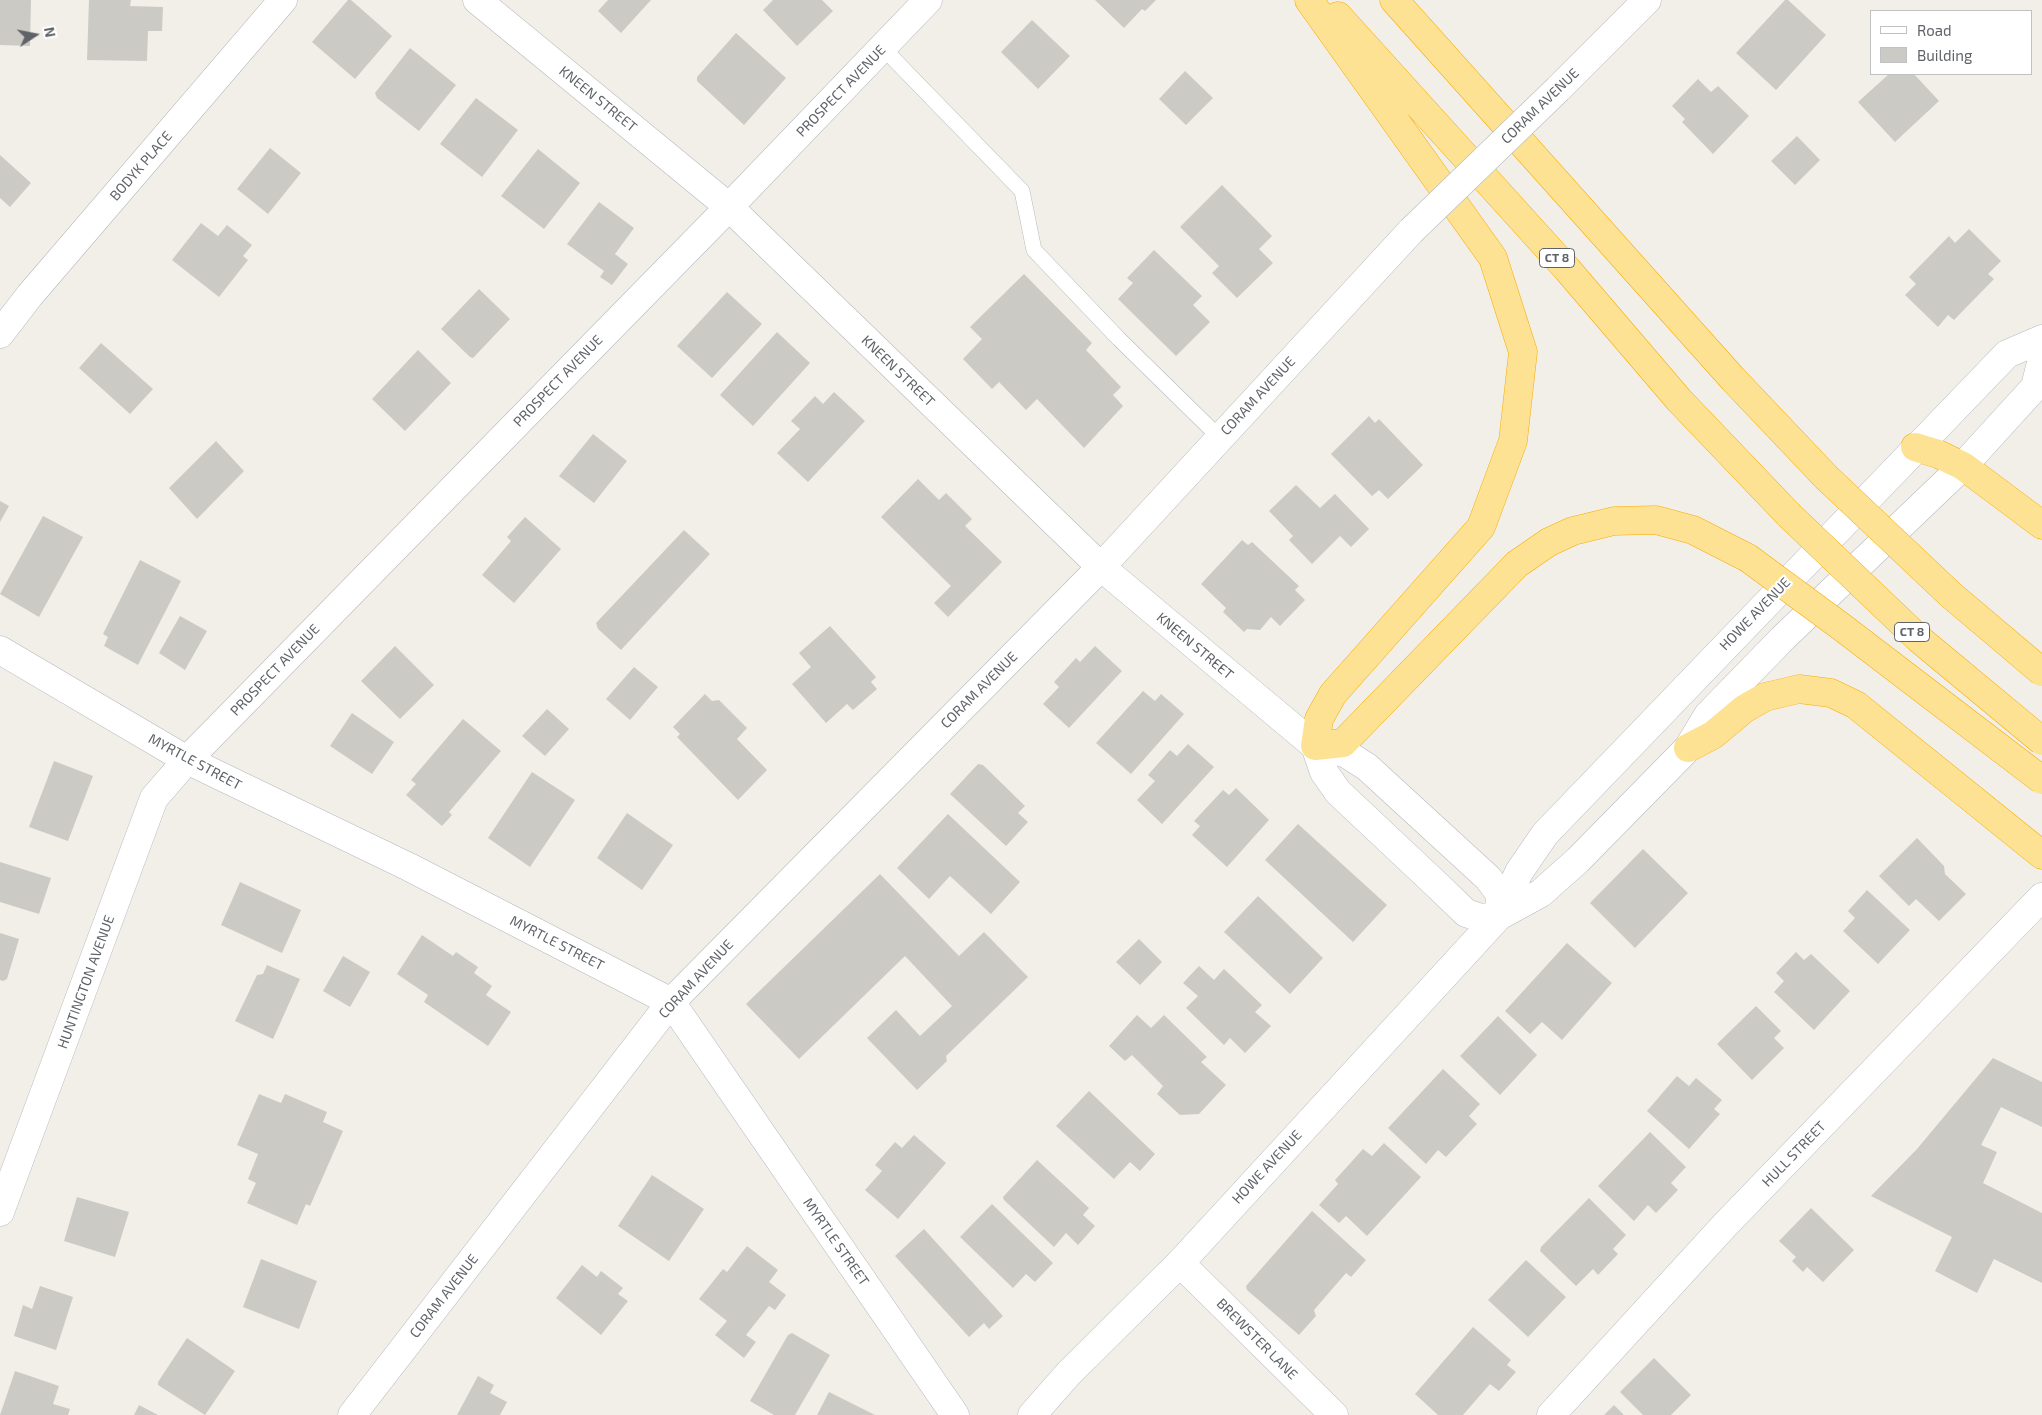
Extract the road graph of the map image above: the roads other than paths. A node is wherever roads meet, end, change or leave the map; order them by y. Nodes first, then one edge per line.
1 (284, 0) edge
2 (477, 0) edge
3 (928, 0) edge
4 (1309, 0) edge
5 (1324, 0) edge
6 (1394, 0) edge
7 (1648, 0) edge
8 (883, 48) junction
9 (729, 207) junction
10 (0, 334) edge
11 (2042, 340) edge
12 (2042, 358) edge
13 (1220, 438) junction
14 (1915, 447) junction
15 (1963, 466) junction
16 (2042, 525) edge
17 (1101, 567) junction
18 (0, 650) edge
19 (2042, 672) edge
20 (2042, 741) edge
21 (1314, 746) junction
22 (1688, 748) junction
23 (186, 760) junction
24 (2042, 780) edge
25 (2042, 855) edge
26 (2042, 897) edge
27 (1499, 916) junction
28 (671, 1002) junction
29 (0, 1212) edge
30 (1180, 1263) junction
31 (352, 1415) edge
32 (955, 1415) edge
33 (1032, 1415) edge
34 (1334, 1415) edge
35 (1551, 1415) edge

1 - 10 street, BODYK PLACE
2 - 9 street, KNEEN STREET
3 - 8 street, PROSPECT AVENUE
4 - 21 highway
5 - 20 highway, CT 8, bridge
6 - 19 highway, bridge
7 - 13 street, CORAM AVENUE, bridge
8 - 9 street, PROSPECT AVENUE
8 - 13 lane
9 - 17 street, KNEEN STREET
9 - 23 street, PROSPECT AVENUE
11 - 14 street, HOWE AVENUE
12 - 15 street, HOWE AVENUE
13 - 17 street, CORAM AVENUE
14 - 15 highway
14 - 27 street, HOWE AVENUE
15 - 16 highway
15 - 22 street, HOWE AVENUE
17 - 21 street, KNEEN STREET
17 - 28 street, CORAM AVENUE
18 - 23 street, MYRTLE STREET
21 - 24 highway, bridge
21 - 27 street, KNEEN STREET
21 - 27 street, KNEEN STREET
22 - 25 highway
22 - 27 street, HOWE AVENUE
23 - 28 street, MYRTLE STREET
23 - 29 street, HUNTINGTON AVENUE
26 - 35 street, HULL STREET
27 - 30 street, HOWE AVENUE
28 - 31 street, CORAM AVENUE
28 - 32 street, MYRTLE STREET
30 - 33 street, HOWE AVENUE
30 - 34 street, BREWSTER LANE

